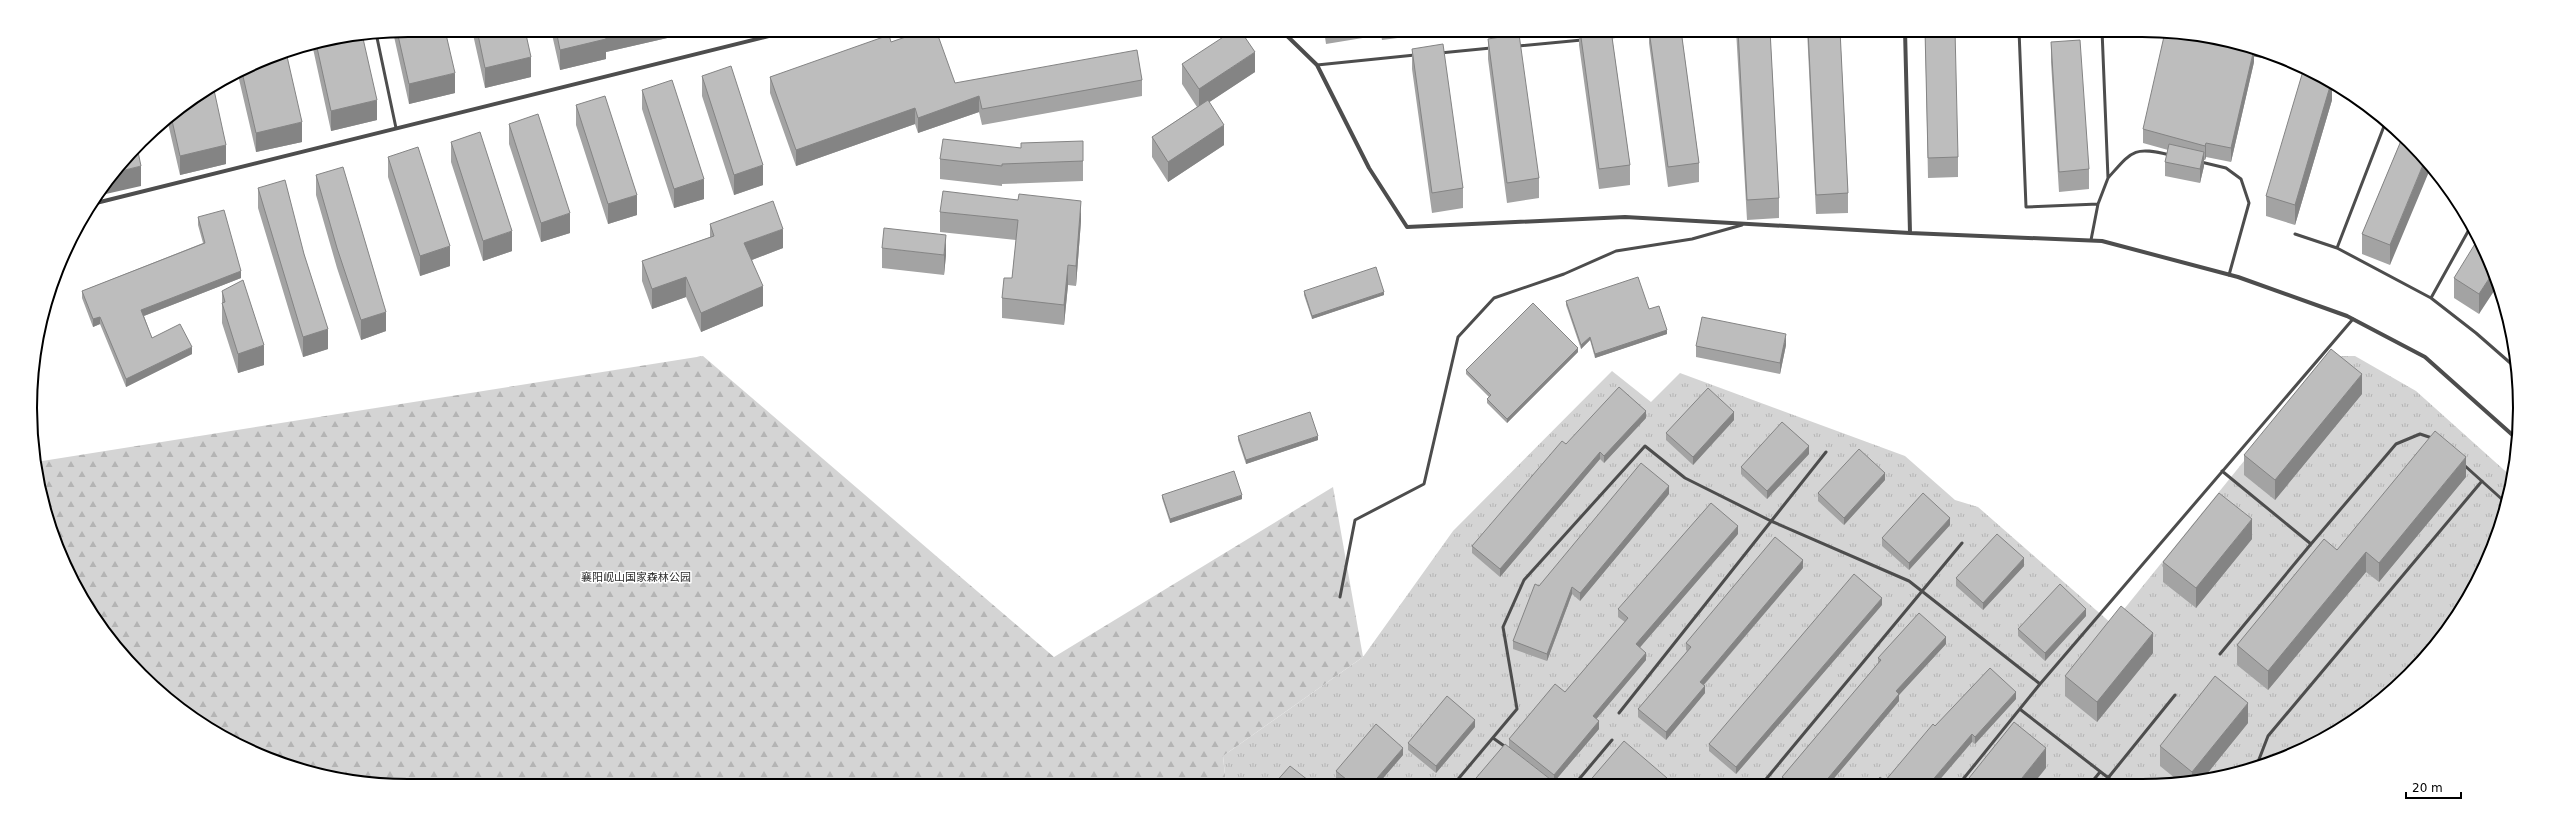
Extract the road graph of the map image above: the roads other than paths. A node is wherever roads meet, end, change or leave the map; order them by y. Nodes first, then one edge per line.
1 (765, 37) edge
2 (1289, 37) edge
3 (1612, 37) edge
4 (1905, 37) edge
5 (2019, 37) edge
6 (2102, 37) edge
7 (1603, 38) edge
8 (377, 39) edge
9 (1588, 39) edge
10 (1516, 46) edge
11 (1500, 47) edge
12 (1436, 53) edge
13 (1421, 55) edge
14 (1317, 65) junction
15 (2384, 127) edge
16 (396, 128) junction
17 (2172, 155) edge
18 (2195, 161) edge
19 (2108, 178) junction
20 (100, 202) edge
21 (2098, 204) junction
22 (1746, 224) junction
23 (2468, 232) edge
24 (1910, 233) junction
25 (2295, 234) dead end
26 (2092, 240) junction
27 (2337, 248) junction
28 (2229, 275) junction
29 (2431, 298) junction
30 (2353, 319) junction
31 (2510, 363) edge
32 (2512, 434) edge
33 (2435, 440) edge
34 (1826, 452) dead end
35 (2458, 461) edge
36 (2222, 471) junction
37 (2482, 481) junction
38 (2501, 499) edge
39 (1771, 521) junction
40 (1962, 543) dead end
41 (2311, 544) junction
42 (1921, 591) junction
43 (1340, 596) dead end
44 (2220, 654) dead end
45 (2040, 684) junction
46 (2175, 696) dead end
47 (2021, 710) junction
48 (1619, 714) dead end
49 (1493, 738) junction
50 (1612, 740) dead end
51 (1511, 752) edge
52 (2259, 760) edge
53 (2100, 772) junction
54 (2108, 778) joint
55 (1458, 779) edge
56 (1579, 779) edge
57 (1766, 779) edge
58 (1963, 779) edge
59 (2094, 779) edge

1 - 16 street
2 - 14 street
3 - 7 lane
4 - 24 street
5 - 21 lane
6 - 19 lane
8 - 16 lane
9 - 10 lane
11 - 12 lane
13 - 14 lane
14 - 22 street
15 - 27 lane
16 - 20 street
17 - 19 lane
18 - 28 lane
19 - 21 lane
21 - 26 lane
22 - 24 street
22 - 43 lane
23 - 29 lane
24 - 26 street
25 - 27 lane
26 - 28 street
27 - 29 lane
28 - 30 street
29 - 31 lane
30 - 32 street
30 - 36 lane
33 - 41 lane
34 - 39 lane
35 - 37 lane
36 - 41 lane
36 - 45 lane
37 - 38 lane
37 - 52 lane
39 - 42 lane
39 - 48 lane
39 - 49 lane
40 - 42 lane
41 - 44 lane
42 - 45 lane
42 - 57 lane
45 - 47 lane
46 - 54 lane
47 - 53 lane
47 - 58 lane
49 - 51 lane
49 - 55 lane
50 - 56 lane
53 - 54 lane
53 - 59 lane

